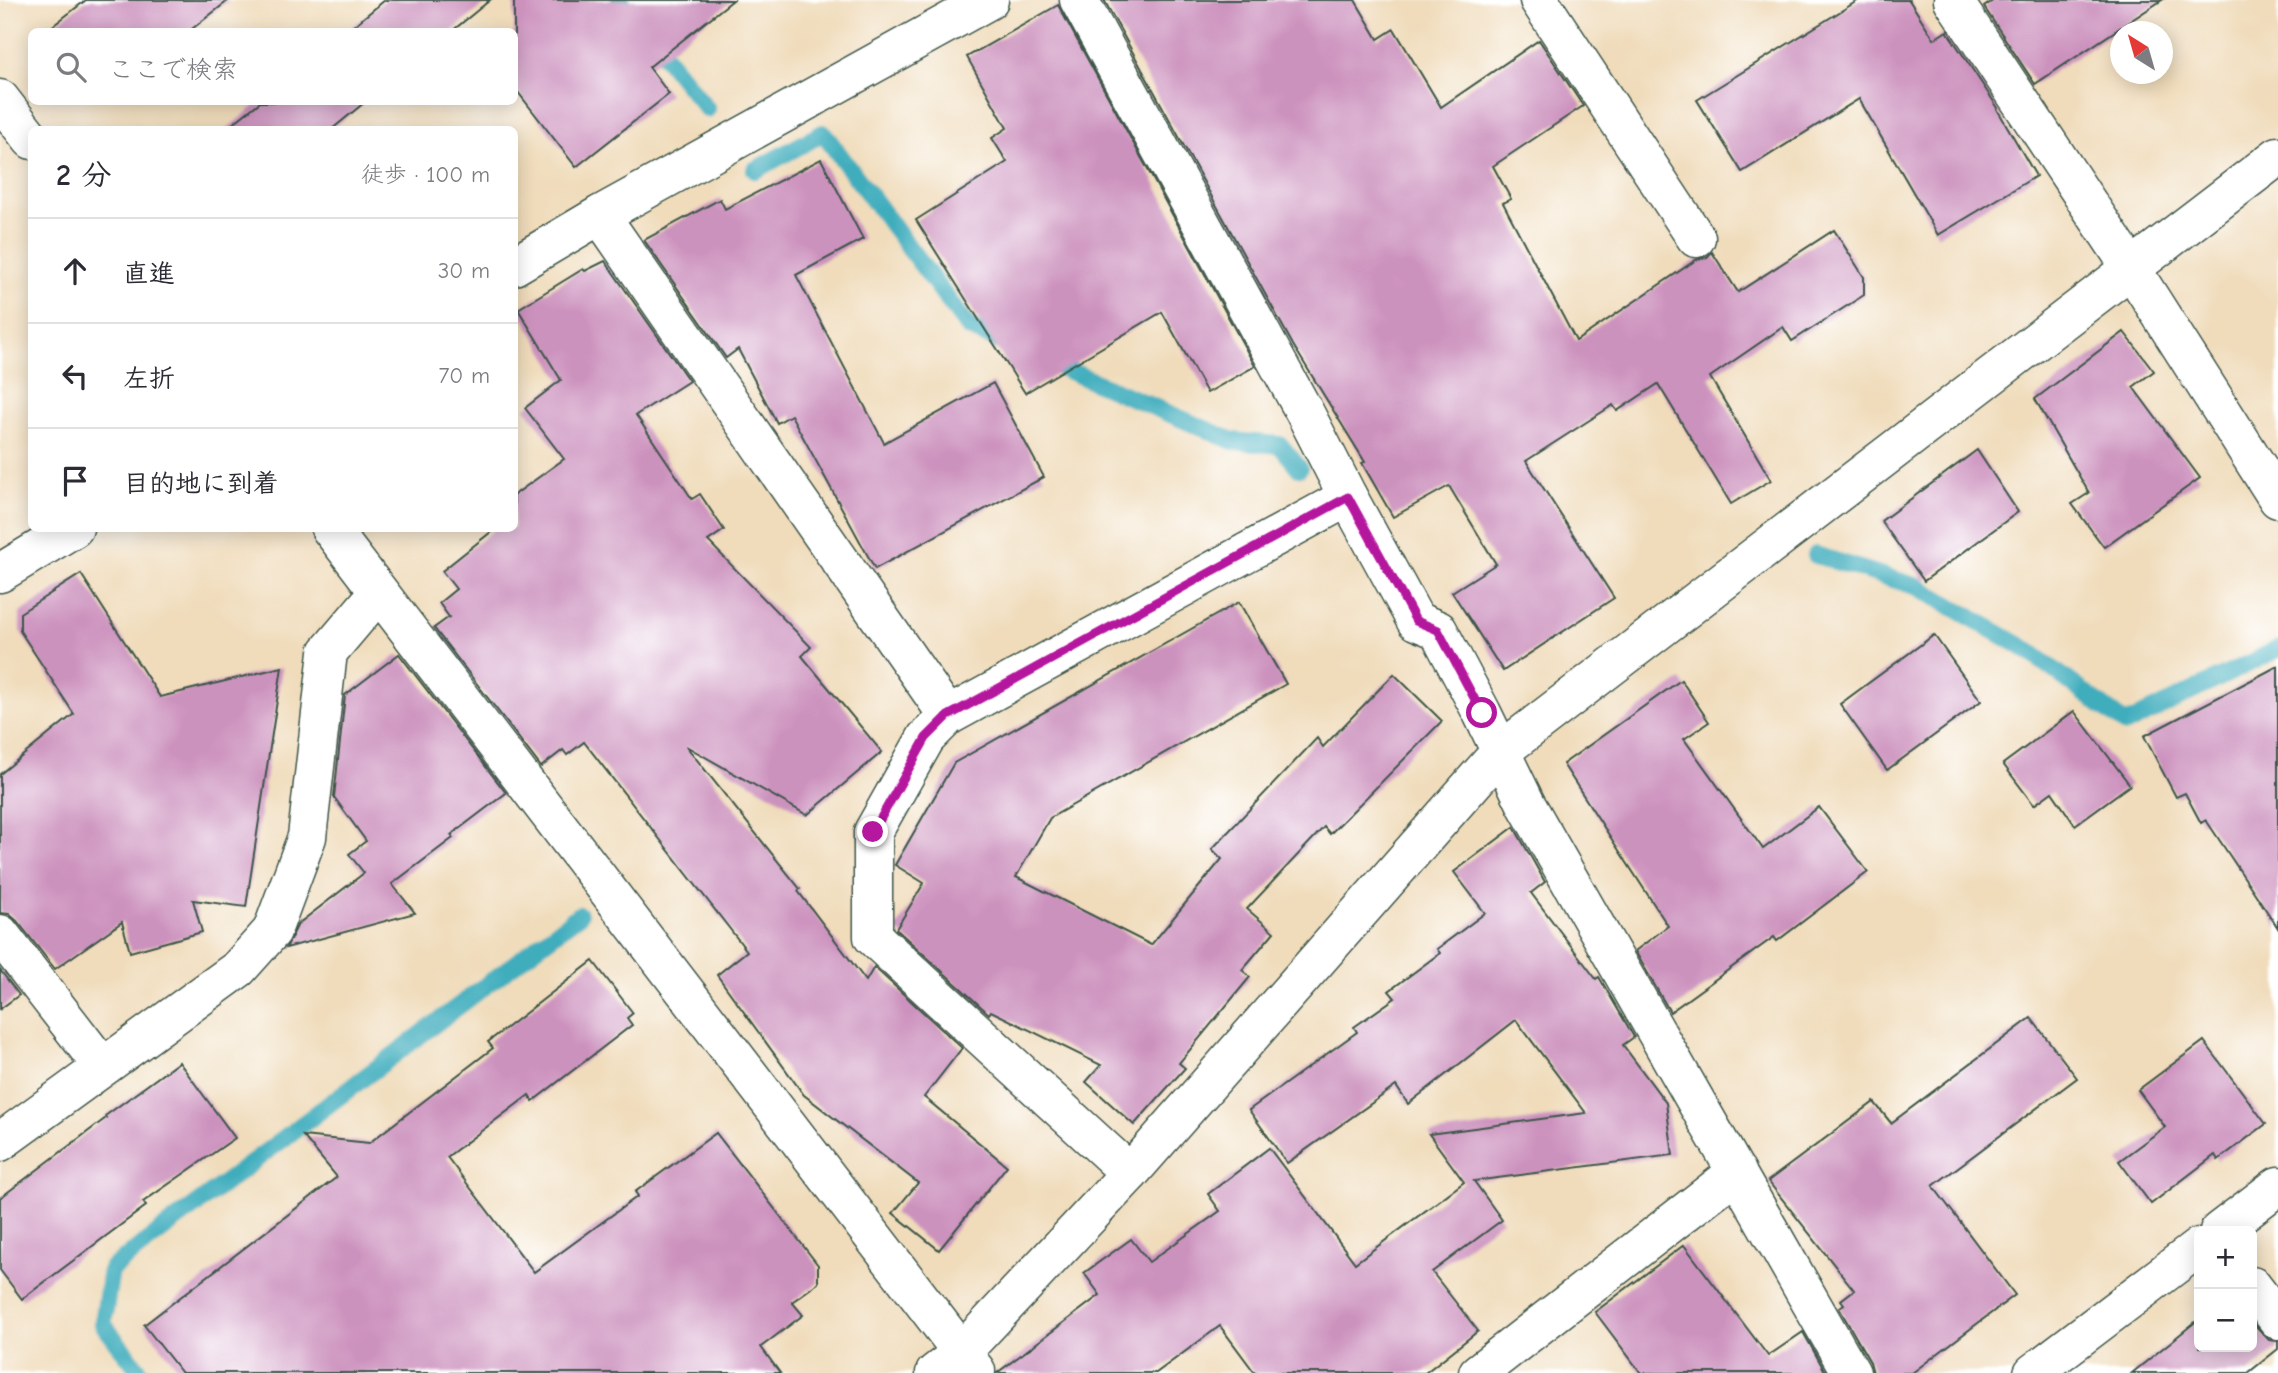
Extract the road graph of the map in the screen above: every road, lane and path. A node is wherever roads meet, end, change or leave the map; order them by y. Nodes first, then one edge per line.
1 (989, 0) edge
2 (1079, 0) edge
3 (1539, 0) edge
4 (1953, 0) edge
5 (0, 99) edge
6 (28, 135) edge
7 (2278, 156) edge
8 (600, 215) junction
9 (1696, 238) dead end
10 (518, 264) edge
11 (2131, 268) junction
12 (1348, 497) junction
13 (2278, 499) edge
14 (67, 532) edge
15 (333, 532) edge
16 (0, 573) edge
17 (378, 593) junction
18 (948, 716) junction
19 (1501, 751) junction
20 (0, 934) edge
21 (102, 1066) junction
22 (0, 1142) edge
23 (1129, 1172) junction
24 (1737, 1172) junction
25 (2278, 1186) edge
26 (2226, 1226) edge
27 (2194, 1251) edge
28 (2254, 1289) edge
29 (2278, 1321) edge
30 (958, 1366) edge
31 (1478, 1373) edge
32 (1851, 1373) edge
33 (2033, 1373) edge

1 - 8 street
2 - 12 street
3 - 9 street
4 - 11 street
5 - 6 street
7 - 11 street
8 - 10 street
8 - 18 street
11 - 13 street
11 - 19 street
12 - 18 street
12 - 19 street
14 - 16 street
15 - 17 street
17 - 21 street
17 - 30 street
18 - 23 street
19 - 23 street
19 - 24 street
20 - 21 street
21 - 22 street
23 - 30 street
24 - 31 street
24 - 32 street
25 - 26 street
27 - 33 street
28 - 29 street

